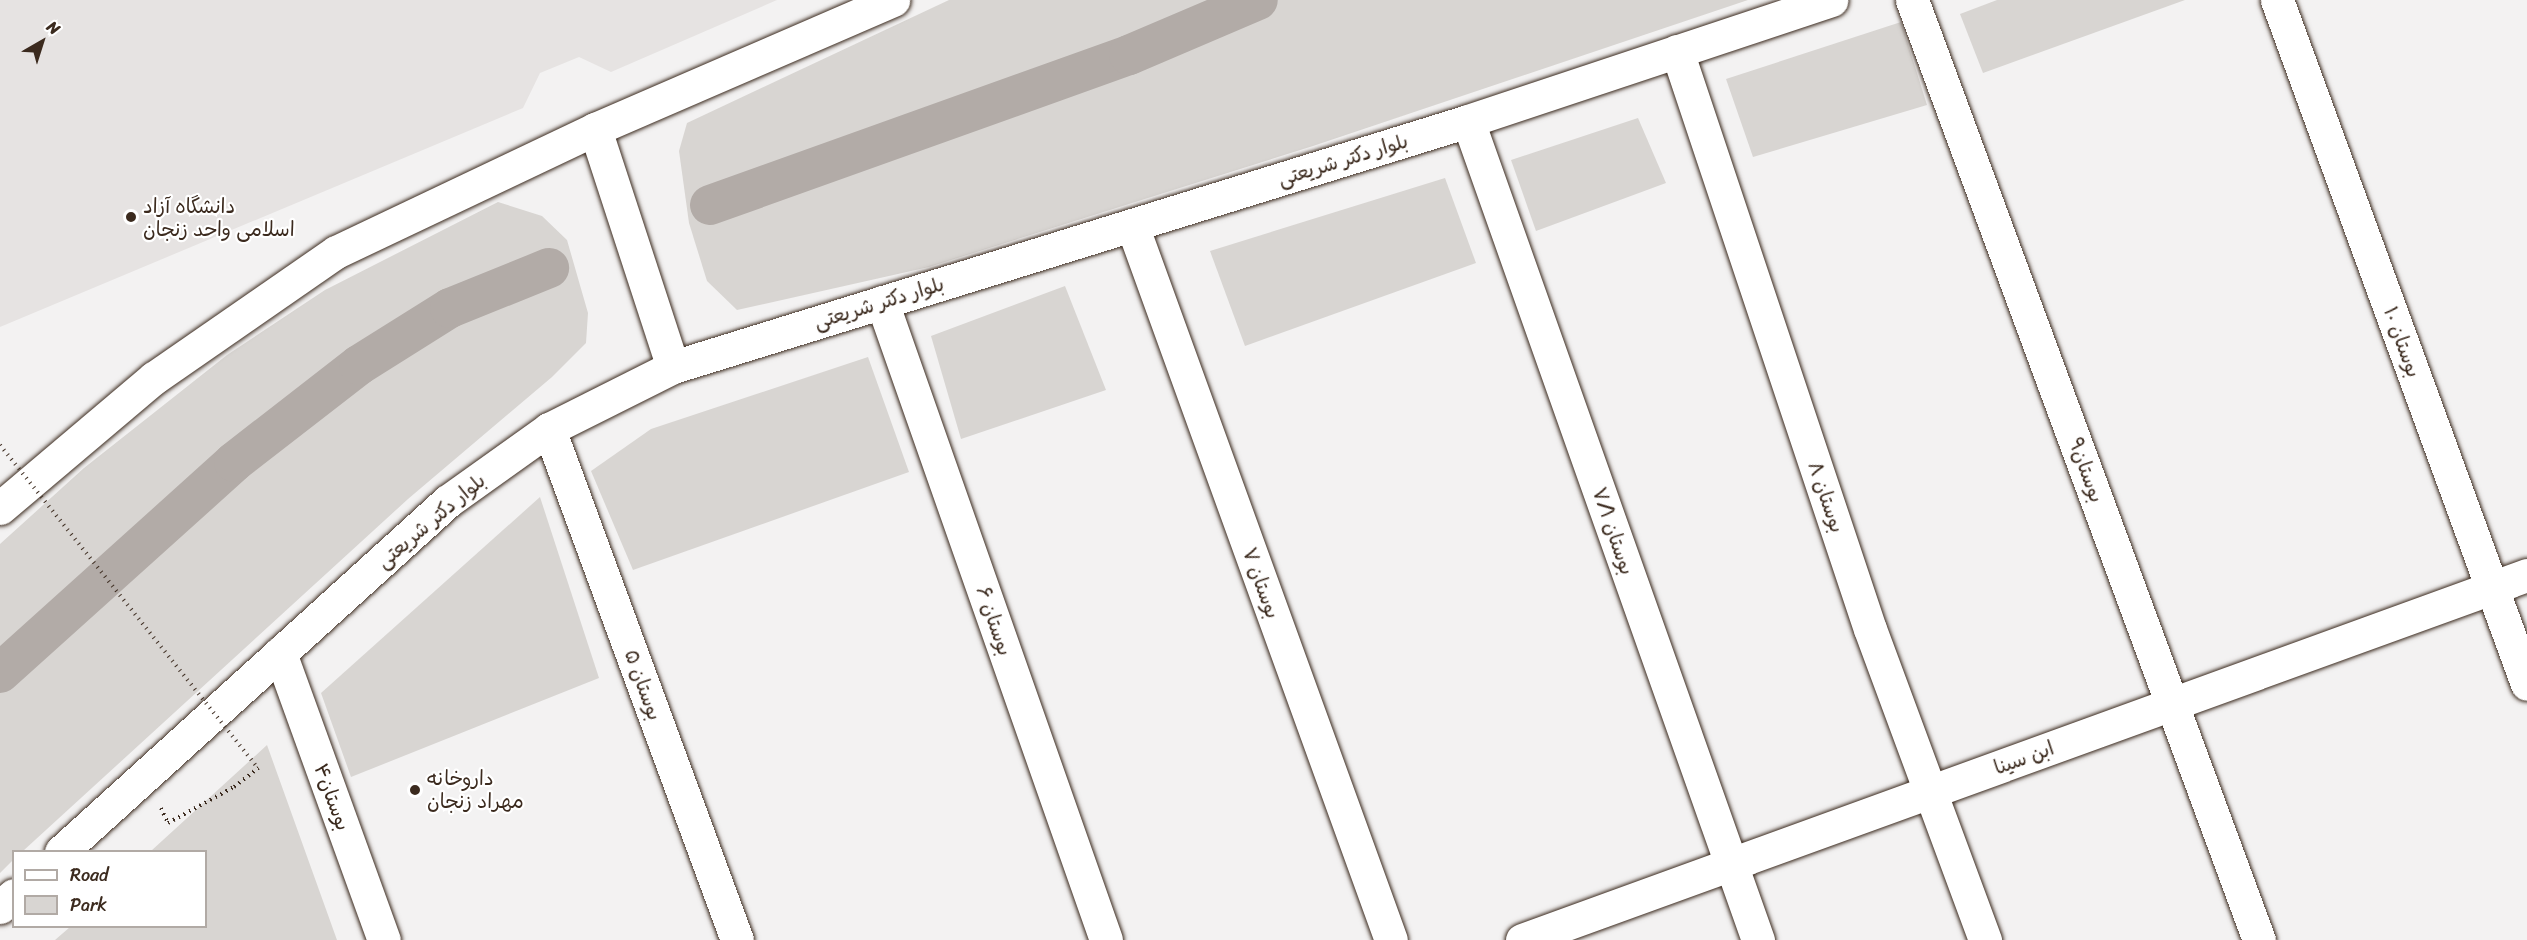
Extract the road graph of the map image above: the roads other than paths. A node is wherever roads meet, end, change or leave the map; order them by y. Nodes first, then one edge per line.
1 (893, 0) edge
2 (1831, 0) edge
3 (1912, 0) edge
4 (2277, 0) edge
5 (1677, 51) junction
6 (1468, 121) junction
7 (595, 129) junction
8 (1132, 225) junction
9 (882, 302) junction
10 (673, 368) junction
11 (549, 429) junction
12 (0, 508) edge
13 (2527, 575) edge
14 (2492, 588) junction
15 (280, 653) junction
16 (2527, 684) edge
17 (2172, 704) junction
18 (1931, 792) junction
19 (64, 850) edge
20 (1730, 864) junction
21 (12, 897) edge
22 (0, 907) edge
23 (384, 940) edge
24 (737, 940) edge
25 (1106, 940) edge
26 (1391, 940) edge
27 (1522, 940) edge
28 (1758, 940) edge
29 (1984, 940) edge
30 (2259, 940) edge

1 - 7 street
2 - 5 street, بلوار دکتر شریعتی
3 - 17 street, بوستان۹
4 - 14 street, بوستان ۱۰
5 - 6 street, بلوار دکتر شریعتی
5 - 18 street, بوستان ۸
6 - 8 street, بلوار دکتر شریعتی
6 - 20 street, بوستان ۷/۱
7 - 10 street
7 - 12 street
8 - 9 street, بلوار دکتر شریعتی
8 - 26 street, بوستان ۷
9 - 10 street, بلوار دکتر شریعتی
9 - 25 street, بوستان ۶
10 - 11 street, بلوار دکتر شریعتی
11 - 15 street, بلوار دکتر شریعتی
11 - 24 street, بوستان ۵
13 - 14 street, ابن سینا
14 - 16 street, بوستان ۱۰
14 - 17 street, ابن سینا
15 - 19 street, بلوار دکتر شریعتی
15 - 23 street, بوستان۴
17 - 18 street, ابن سینا
17 - 30 street, بوستان۹
18 - 20 street, ابن سینا
18 - 29 street, بوستان ۸
20 - 27 street, ابن سینا
20 - 28 street, بوستان ۷/۱
21 - 22 street

